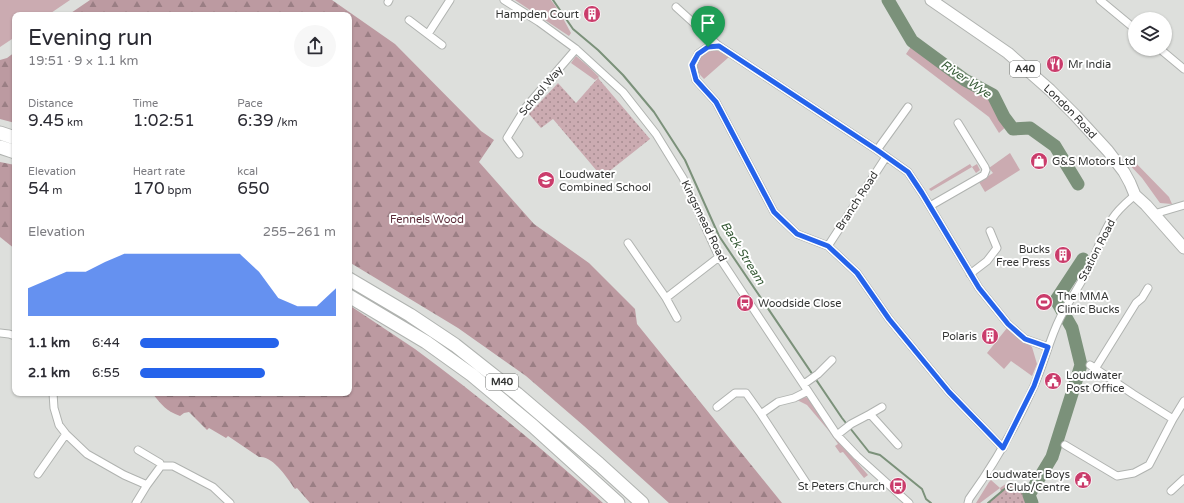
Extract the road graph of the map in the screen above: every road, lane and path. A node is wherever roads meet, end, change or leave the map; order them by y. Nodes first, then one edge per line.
1 (450, 0) edge
2 (504, 0) edge
3 (931, 0) edge
4 (1100, 0) edge
5 (676, 6) dead end
6 (409, 20) dead end
7 (1128, 23) edge
8 (428, 34) junction
9 (442, 45) dead end
10 (719, 46) junction
11 (576, 49) junction
12 (1168, 56) edge
13 (1184, 69) edge
14 (908, 107) dead end
15 (958, 123) dead end
16 (0, 133) edge
17 (12, 137) edge
18 (0, 147) edge
19 (877, 150) junction
20 (12, 151) edge
21 (519, 154) dead end
22 (886, 157) junction
23 (1135, 195) junction
24 (930, 206) junction
25 (1184, 206) edge
26 (1154, 214) junction
27 (990, 231) dead end
28 (628, 243) dead end
29 (828, 246) junction
30 (1184, 248) edge
31 (719, 257) junction
32 (970, 274) junction
33 (352, 281) edge
34 (1148, 288) dead end
35 (352, 298) edge
36 (666, 298) junction
37 (677, 318) dead end
38 (0, 333) edge
39 (12, 335) edge
40 (1048, 347) junction
41 (832, 360) dead end
42 (804, 384) junction
43 (808, 391) junction
44 (53, 396) edge
45 (1184, 401) edge
46 (717, 407) dead end
47 (882, 407) dead end
48 (761, 414) junction
49 (870, 414) junction
50 (1173, 418) junction
51 (66, 434) junction
52 (837, 435) junction
53 (898, 445) dead end
54 (1065, 445) dead end
55 (1003, 448) junction
56 (138, 450) dead end
57 (161, 466) junction
58 (38, 474) dead end
59 (1184, 479) edge
60 (807, 484) dead end
61 (147, 485) junction
62 (1171, 491) dead end
63 (136, 503) edge
64 (230, 503) edge
65 (618, 503) edge
66 (642, 503) edge
67 (910, 503) edge
68 (968, 503) edge

1 - 8 street
2 - 11 street, Kingsmead Road
3 - 23 main road, London Road / A40
4 - 7 street
5 - 10 street
6 - 8 street
8 - 9 street
10 - 19 street
10 - 29 street
11 - 21 street, School Way
11 - 31 street, Kingsmead Road
12 - 13 street
14 - 19 street
15 - 24 street
16 - 17 highway
18 - 20 highway
19 - 22 street
22 - 24 street
22 - 29 street, Branch Road
23 - 26 main road, London Road / A40
23 - 40 street, Station Road
24 - 32 street
25 - 26 street
26 - 30 main road, London Road / A40
27 - 32 street
28 - 36 street
29 - 55 street
31 - 36 street
31 - 42 street, Kingsmead Road
32 - 40 street
33 - 66 highway, M40
34 - 50 street
35 - 65 highway, M40
36 - 37 street
38 - 39 street
40 - 55 street, Station Road
41 - 42 street
42 - 43 street, Kingsmead Road
43 - 48 street
43 - 52 street, Kingsmead Road
44 - 51 street
45 - 50 street
46 - 48 street
47 - 49 street
48 - 60 street
49 - 52 street
49 - 53 street
50 - 54 street
51 - 58 street
51 - 61 street
52 - 67 street, Kingsmead Road
55 - 68 street, Station Road
56 - 57 street
57 - 61 street
57 - 64 street
59 - 62 street
61 - 63 street

